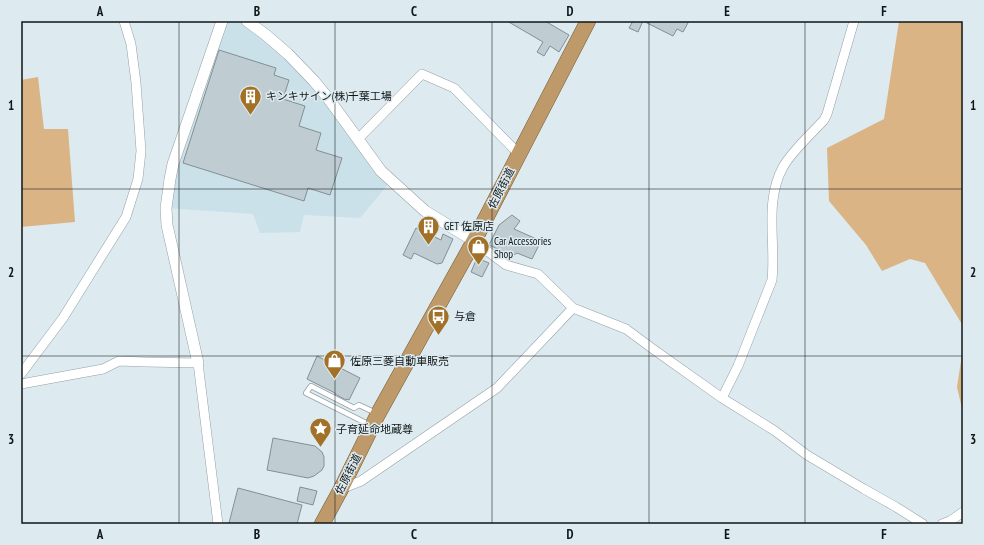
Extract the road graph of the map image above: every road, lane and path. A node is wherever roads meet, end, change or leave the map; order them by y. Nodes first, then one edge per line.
1 (124, 21) edge
2 (222, 21) edge
3 (247, 21) edge
4 (588, 21) edge
5 (854, 21) edge
6 (358, 139) junction
7 (518, 155) junction
8 (474, 241) junction
9 (573, 308) junction
10 (198, 363) junction
11 (21, 374) edge
12 (21, 384) edge
13 (722, 398) junction
14 (375, 420) junction
15 (341, 489) junction
16 (963, 512) edge
17 (218, 524) edge
18 (322, 524) edge
19 (923, 524) edge
20 (942, 524) edge

1 - 11 street
2 - 10 street
3 - 6 street
4 - 7 highway, 佐原街道
5 - 13 street
6 - 7 street
6 - 8 street
7 - 8 highway, 佐原街道
8 - 9 street
8 - 14 highway, 佐原街道
9 - 13 street
9 - 15 street
10 - 12 street
10 - 17 street
13 - 19 street
14 - 14 lane
14 - 15 highway, 佐原街道
15 - 18 highway, 佐原街道
16 - 20 street

